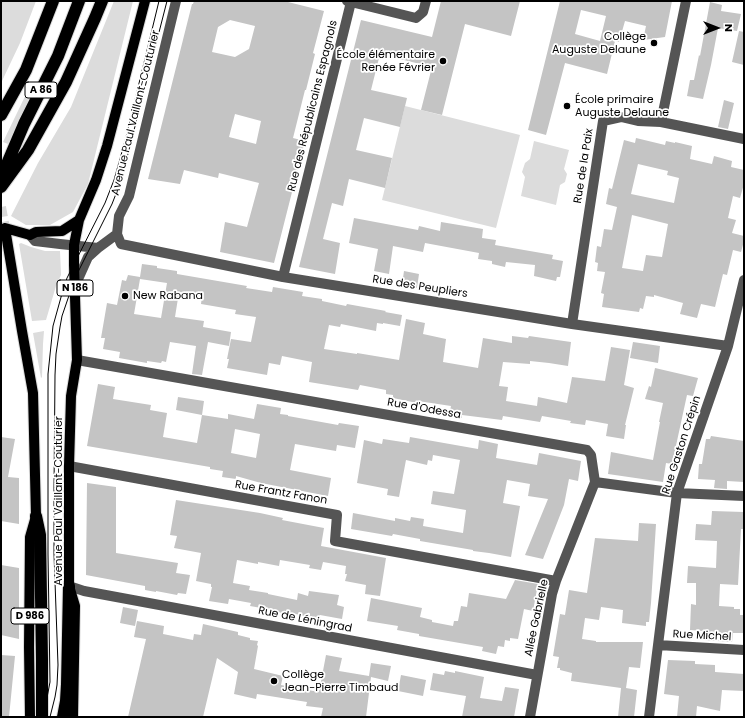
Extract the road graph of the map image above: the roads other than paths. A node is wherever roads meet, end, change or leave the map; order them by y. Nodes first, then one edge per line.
1 (53, 1) edge
2 (79, 1) edge
3 (102, 1) edge
4 (145, 1) edge
5 (176, 1) edge
6 (426, 1) edge
7 (686, 1) edge
8 (349, 2) edge
9 (1, 116) edge
10 (661, 122) junction
11 (744, 140) edge
12 (1, 178) edge
13 (1, 187) edge
14 (79, 220) junction
15 (117, 234) junction
16 (30, 235) junction
17 (74, 246) junction
18 (98, 248) junction
19 (283, 277) junction
20 (744, 280) edge
21 (74, 286) junction
22 (572, 324) junction
23 (728, 346) junction
24 (77, 360) junction
25 (69, 466) junction
26 (595, 482) junction
27 (677, 493) junction
28 (744, 496) edge
29 (36, 516) junction
30 (556, 580) junction
31 (69, 586) junction
32 (658, 645) junction
33 (744, 650) edge
34 (537, 675) junction
35 (30, 717) edge
36 (42, 717) edge
37 (63, 717) edge
38 (73, 717) edge
39 (530, 717) edge
40 (649, 717) edge

1 - 9 highway, A 86
2 - 12 highway, A 86
3 - 13 highway
4 - 14 main road, Avenue Paul Vaillant-Couturier / N 186
5 - 15 street, Avenue Paul Vaillant-Couturier
6 - 8 street, Rue des Républicains Espagnols
7 - 10 street
8 - 19 street, Rue des Républicains Espagnols
10 - 11 street
10 - 22 street, Rue de la Paix
14 - 16 main road
14 - 17 main road, Avenue Paul Vaillant-Couturier / N 186
15 - 18 street, Avenue Paul Vaillant-Couturier
15 - 19 street, Rue des Peupliers
16 - 17 street
16 - 29 main road, Avenue Paul Vaillant-Couturier
17 - 18 street
17 - 21 main road, Avenue Paul Vaillant-Couturier / N 186
18 - 21 street, Avenue Paul Vaillant-Couturier
19 - 22 street, Rue des Peupliers
20 - 23 street, Rue Gaston Crépin
21 - 24 main road, Avenue Paul Vaillant-Couturier / N 186
22 - 23 street, Rue des Peupliers
23 - 27 street, Rue Gaston Crépin
24 - 25 main road, Avenue Paul Vaillant-Couturier / N 186
24 - 26 street, Rue d'Odessa
25 - 30 street, Rue Frantz Fanon
25 - 31 main road, Avenue Paul Vaillant-Couturier / N 186
26 - 27 street
26 - 30 street, Allée Gabrielle
27 - 28 street
27 - 32 street, Rue Gaston Crépin
29 - 35 main road, Avenue Paul Vaillant-Couturier / D 986
29 - 36 highway
30 - 34 street, Allée Gabrielle
31 - 34 street, Rue de Léningrad
31 - 37 highway
31 - 38 main road, Avenue Paul Vaillant-Couturier
32 - 33 street, Rue Michel
32 - 40 street, Rue Gaston Crépin
34 - 39 street, Allée Gabrielle

